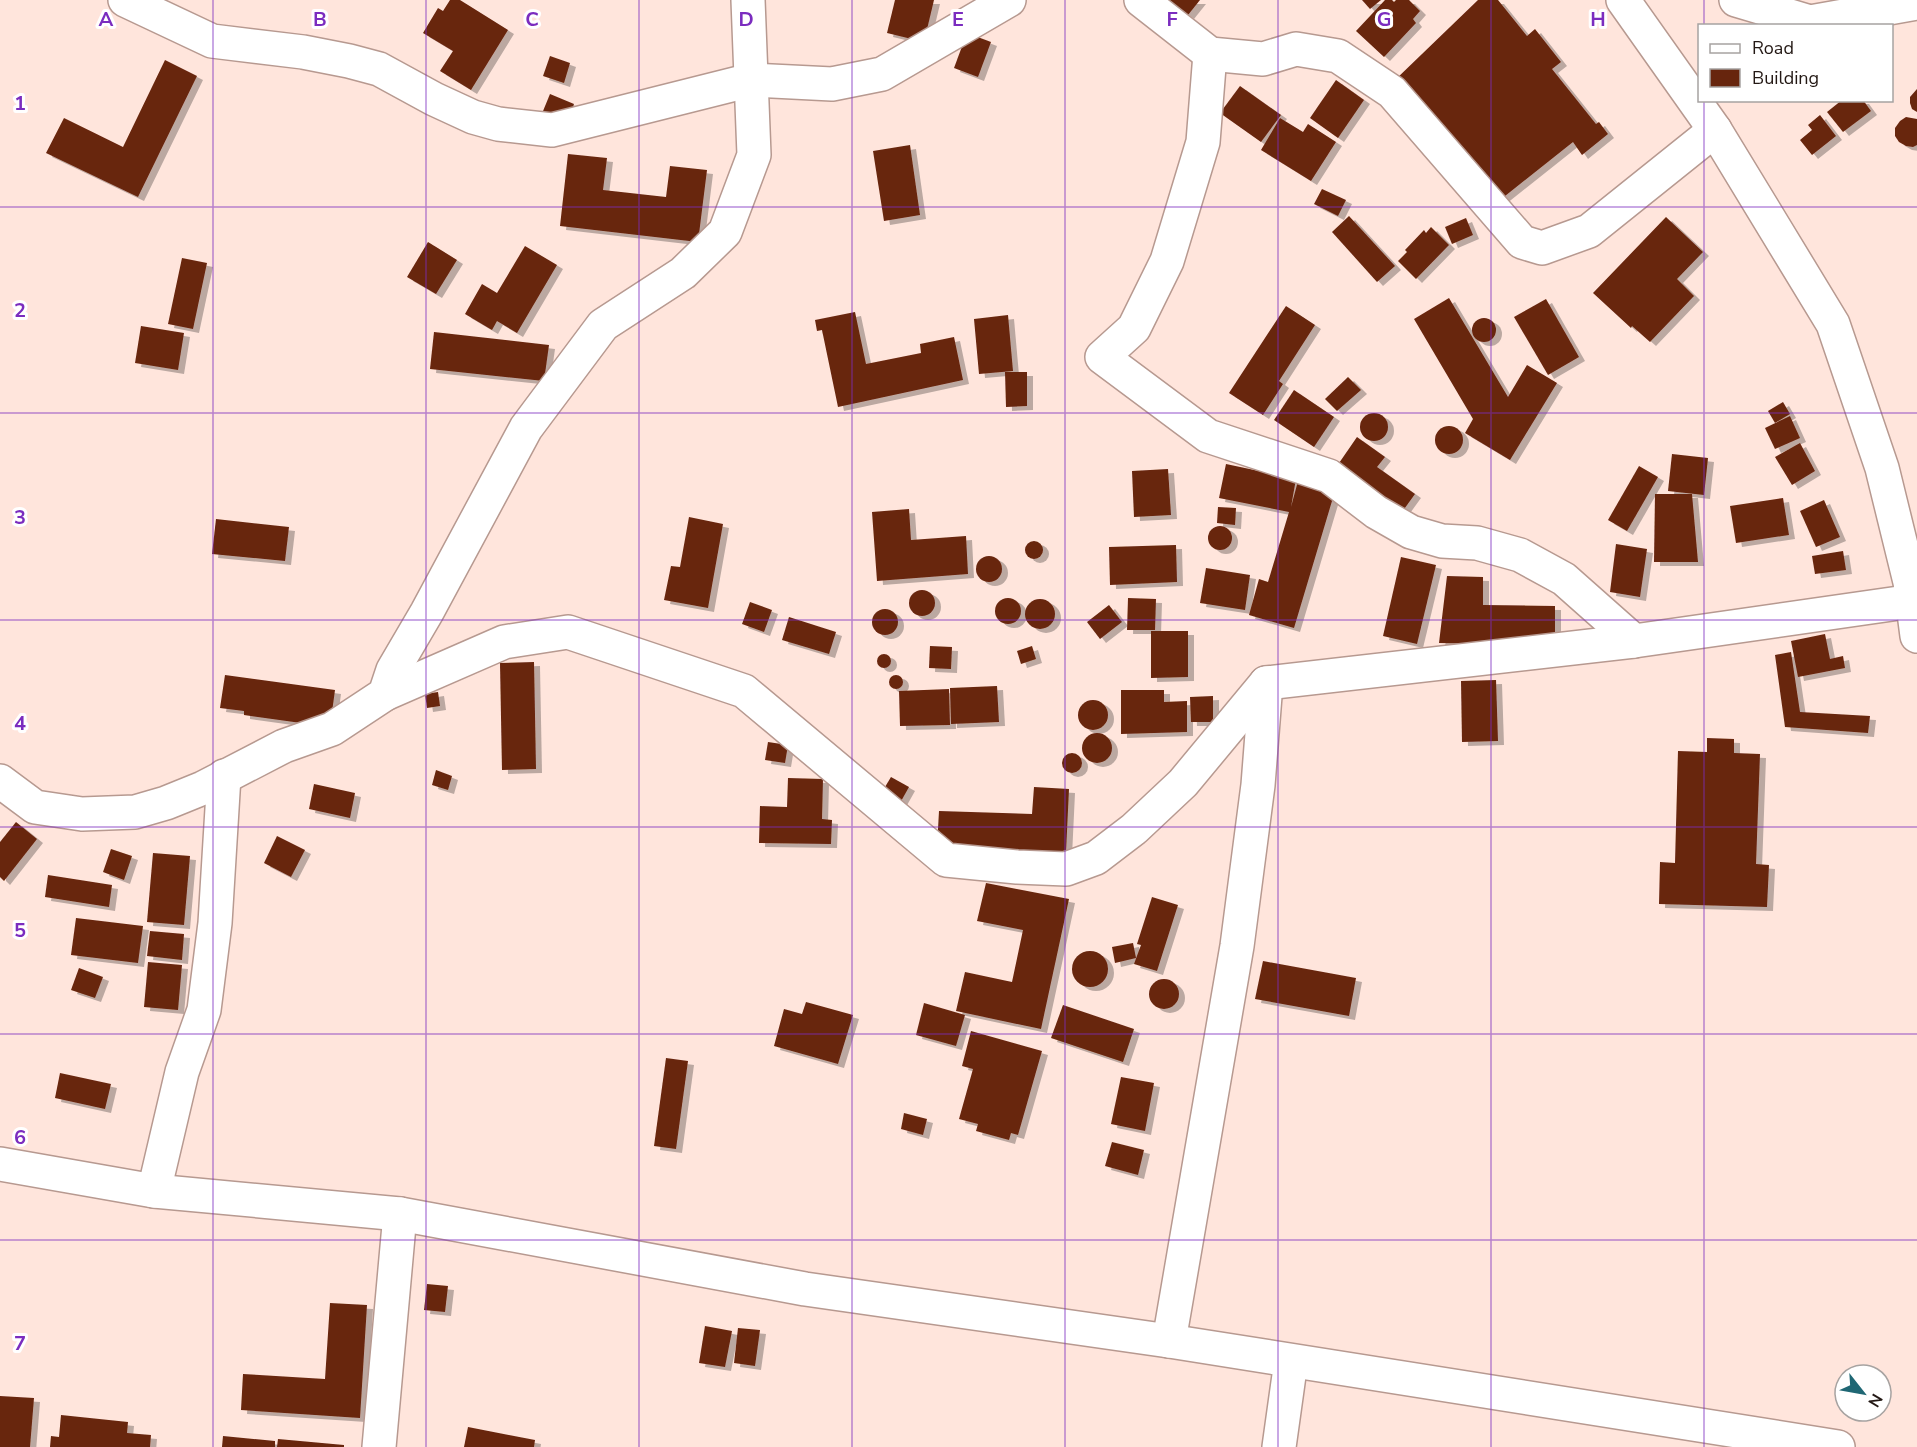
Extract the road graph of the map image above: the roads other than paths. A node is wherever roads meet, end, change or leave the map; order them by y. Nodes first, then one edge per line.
1 (125, 0) edge
2 (748, 0) edge
3 (1010, 0) edge
4 (1141, 0) edge
5 (1623, 0) edge
6 (1736, 0) edge
7 (1917, 3) edge
8 (1210, 54) junction
9 (751, 80) junction
10 (1715, 130) junction
11 (1913, 587) edge
12 (1917, 636) edge
13 (1634, 641) junction
14 (1266, 683) junction
15 (385, 694) junction
16 (224, 776) junction
17 (0, 781) edge
18 (0, 1164) edge
19 (154, 1191) junction
20 (400, 1214) junction
21 (1169, 1341) junction
22 (1291, 1360) junction
23 (379, 1447) edge
24 (1279, 1447) edge
25 (1838, 1447) edge

1 - 9 street
2 - 9 street
3 - 9 street
4 - 8 street
5 - 10 street
6 - 7 street
8 - 10 street
8 - 13 street
9 - 15 street
10 - 11 street
11 - 12 street
11 - 13 street
13 - 14 street
14 - 15 street
14 - 21 street
15 - 16 street
16 - 17 street
16 - 19 street
18 - 19 street
19 - 20 street
20 - 21 street
20 - 23 street
21 - 22 street
22 - 24 street
22 - 25 street

